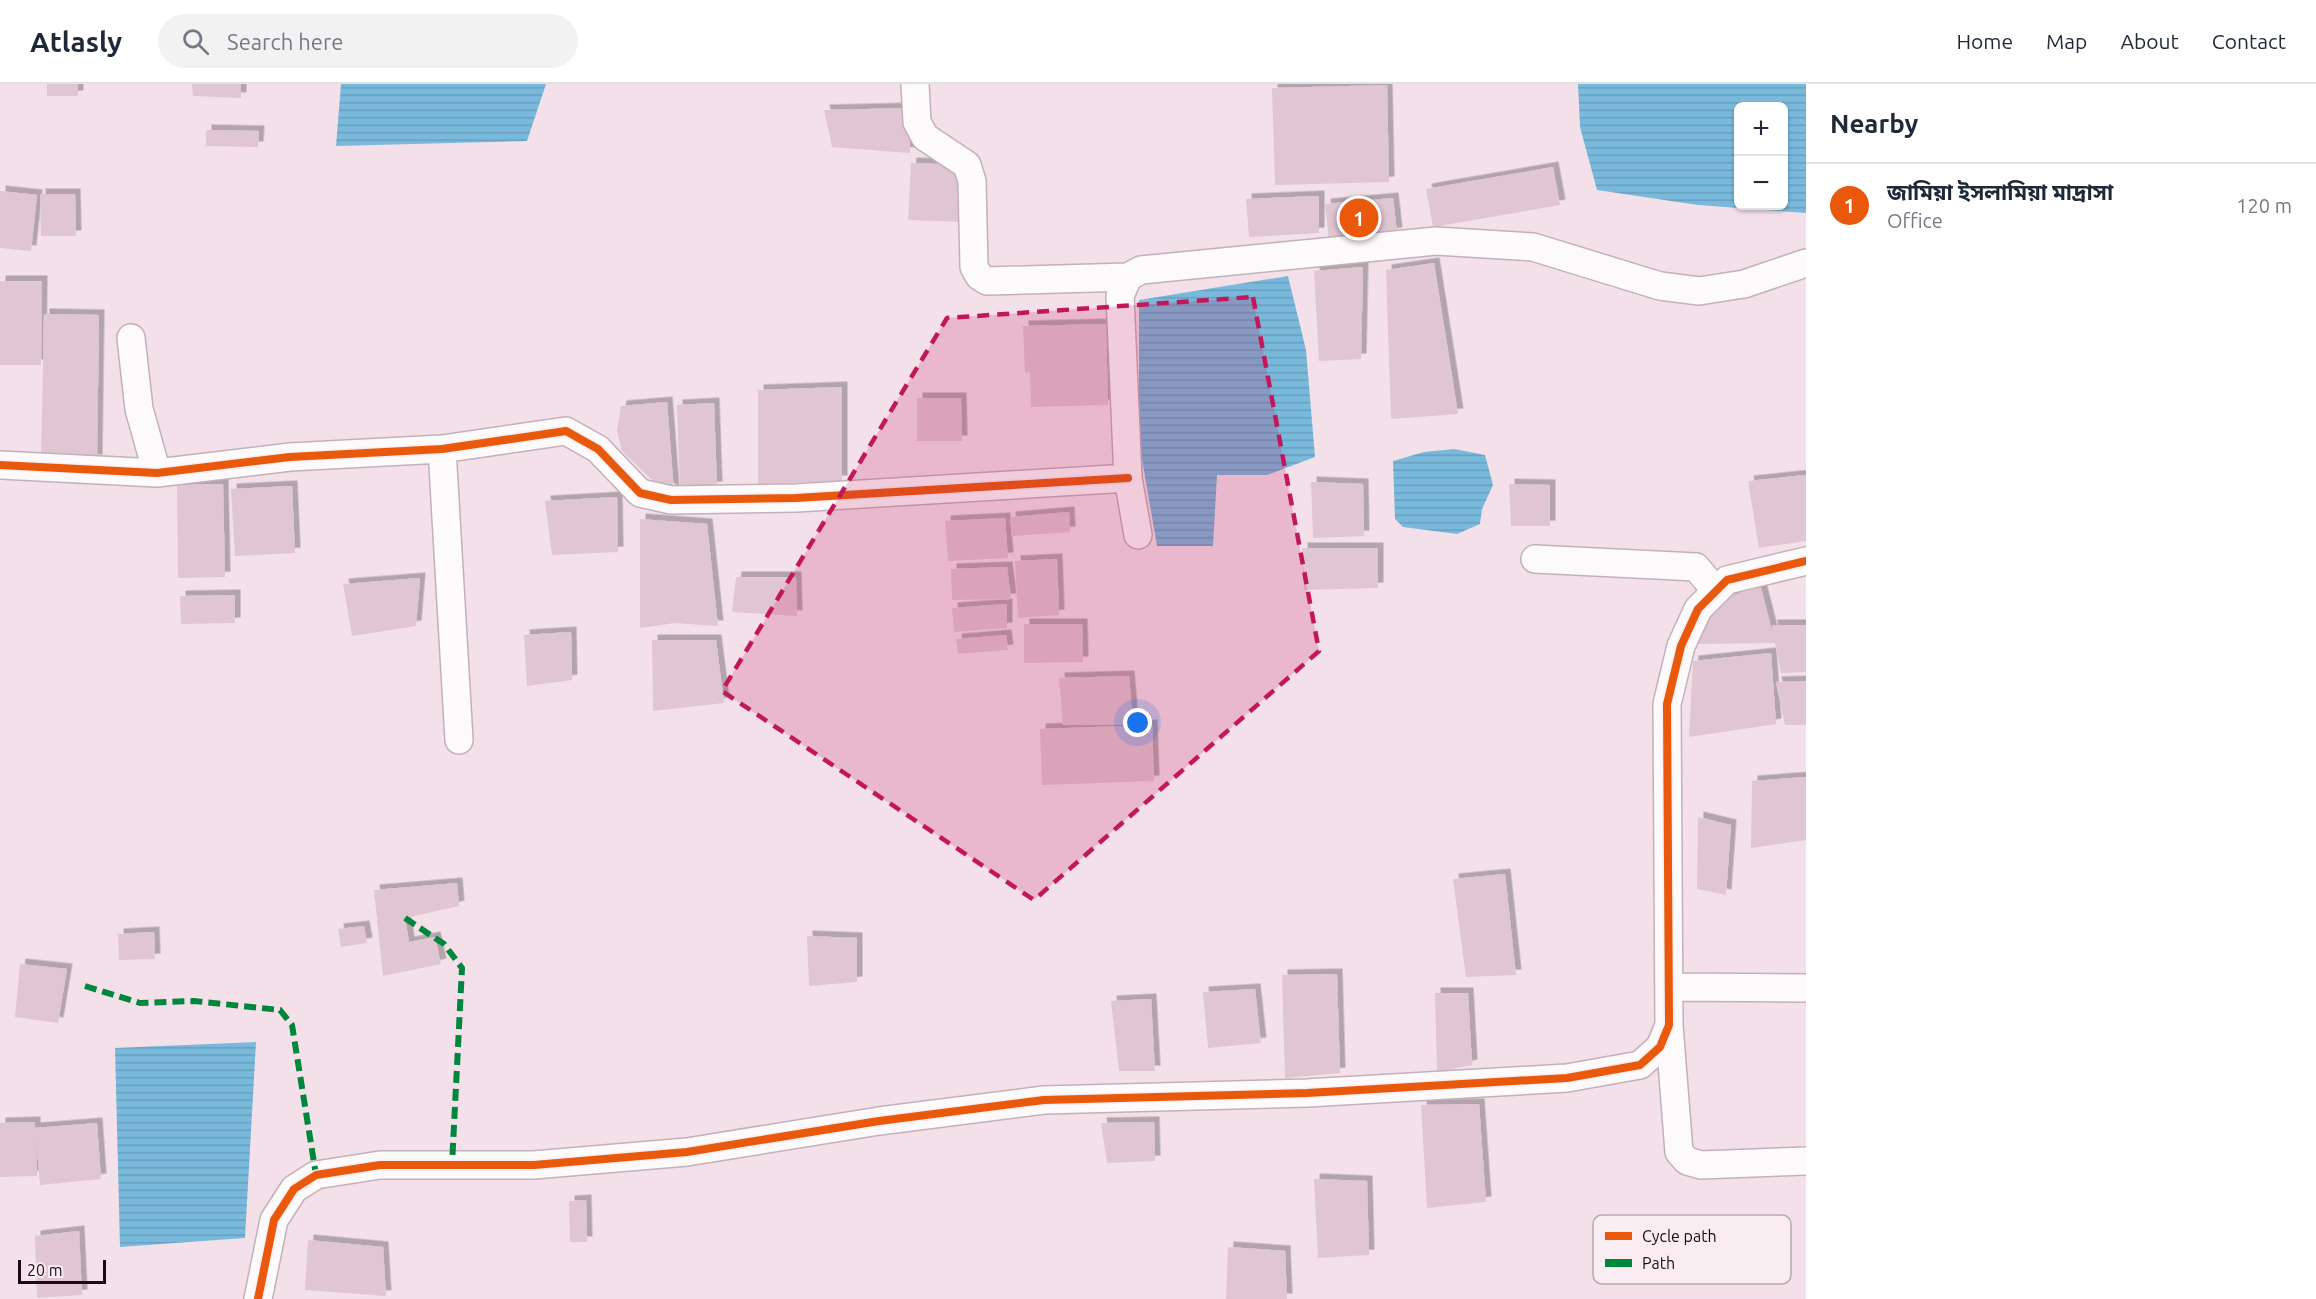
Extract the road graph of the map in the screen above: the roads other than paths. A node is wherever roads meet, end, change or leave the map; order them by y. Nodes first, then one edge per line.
1 (915, 84) edge
2 (1806, 263) edge
3 (1128, 277) junction
4 (131, 338) dead end
5 (442, 449) junction
6 (0, 465) edge
7 (157, 473) junction
8 (1128, 478) junction
9 (1138, 535) dead end
10 (1535, 559) dead end
11 (1806, 561) edge
12 (1716, 591) junction
13 (459, 740) dead end
14 (1669, 987) junction
15 (1806, 988) edge
16 (1669, 1025) junction
17 (1806, 1161) edge
18 (258, 1299) edge

1 - 3 street
2 - 3 street
3 - 8 street
4 - 7 street
5 - 7 street
5 - 8 street
5 - 13 street
6 - 7 street
8 - 9 street
10 - 12 street
11 - 12 street
12 - 14 street
14 - 15 street
14 - 16 street
16 - 17 street
16 - 18 street

